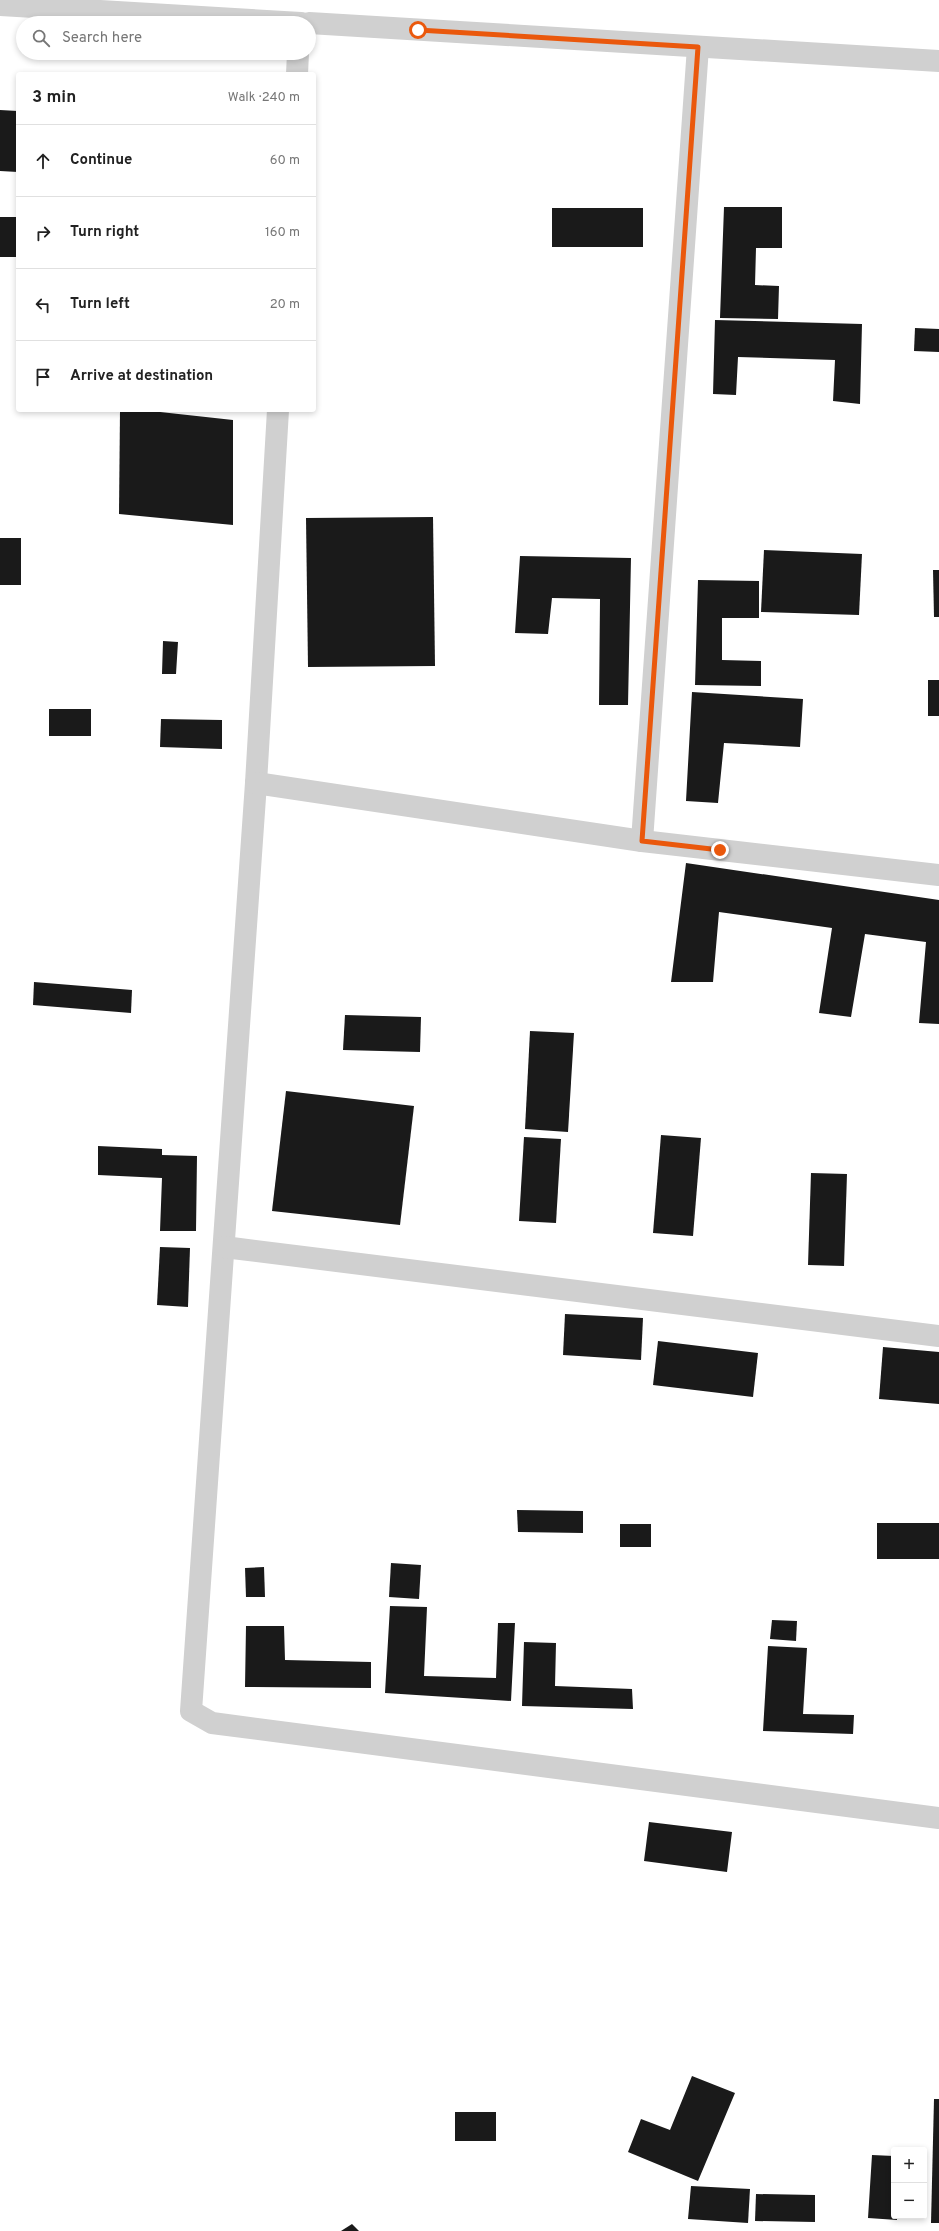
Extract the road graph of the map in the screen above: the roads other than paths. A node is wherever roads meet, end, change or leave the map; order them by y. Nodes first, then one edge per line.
1 (0, 5) edge
2 (184, 16) edge
3 (316, 24) edge
4 (698, 47) junction
5 (298, 60) edge
6 (939, 61) edge
7 (297, 72) edge
8 (278, 412) edge
9 (256, 783) junction
10 (642, 841) junction
11 (939, 875) edge
12 (224, 1247) junction
13 (939, 1336) edge
14 (939, 1818) edge

1 - 2 street
3 - 4 street
4 - 6 street
4 - 10 street
5 - 7 street
8 - 9 street
9 - 10 street
9 - 12 street
10 - 11 street
12 - 13 street
12 - 14 street

